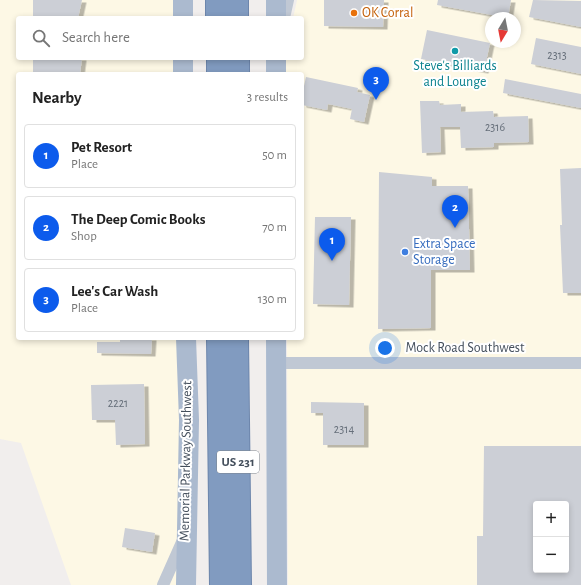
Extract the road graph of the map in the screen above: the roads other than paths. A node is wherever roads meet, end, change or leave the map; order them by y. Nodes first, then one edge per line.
1 (183, 0) edge
2 (217, 0) edge
3 (237, 0) edge
4 (276, 0) edge
5 (288, 0) edge
6 (183, 16) edge
7 (218, 16) edge
8 (237, 16) edge
9 (276, 16) edge
10 (284, 16) edge
11 (183, 60) edge
12 (218, 60) edge
13 (238, 60) edge
14 (183, 72) edge
15 (218, 72) edge
16 (238, 72) edge
17 (186, 340) edge
18 (218, 340) edge
19 (237, 340) edge
20 (276, 340) edge
21 (276, 363) junction
22 (581, 363) edge
23 (186, 532) junction
24 (163, 585) edge
25 (186, 585) edge
26 (221, 585) edge
27 (240, 585) edge
28 (277, 585) edge

1 - 6 main road
2 - 7 highway
3 - 8 highway
4 - 9 main road
5 - 10 street
11 - 14 main road
12 - 15 highway
13 - 16 highway
17 - 23 main road, Memorial Parkway Southwest
18 - 26 highway, US 231
19 - 27 highway, US 231
20 - 21 main road
21 - 22 street, Mock Road Southwest
21 - 28 main road
23 - 24 street
23 - 25 main road, Memorial Parkway Southwest

